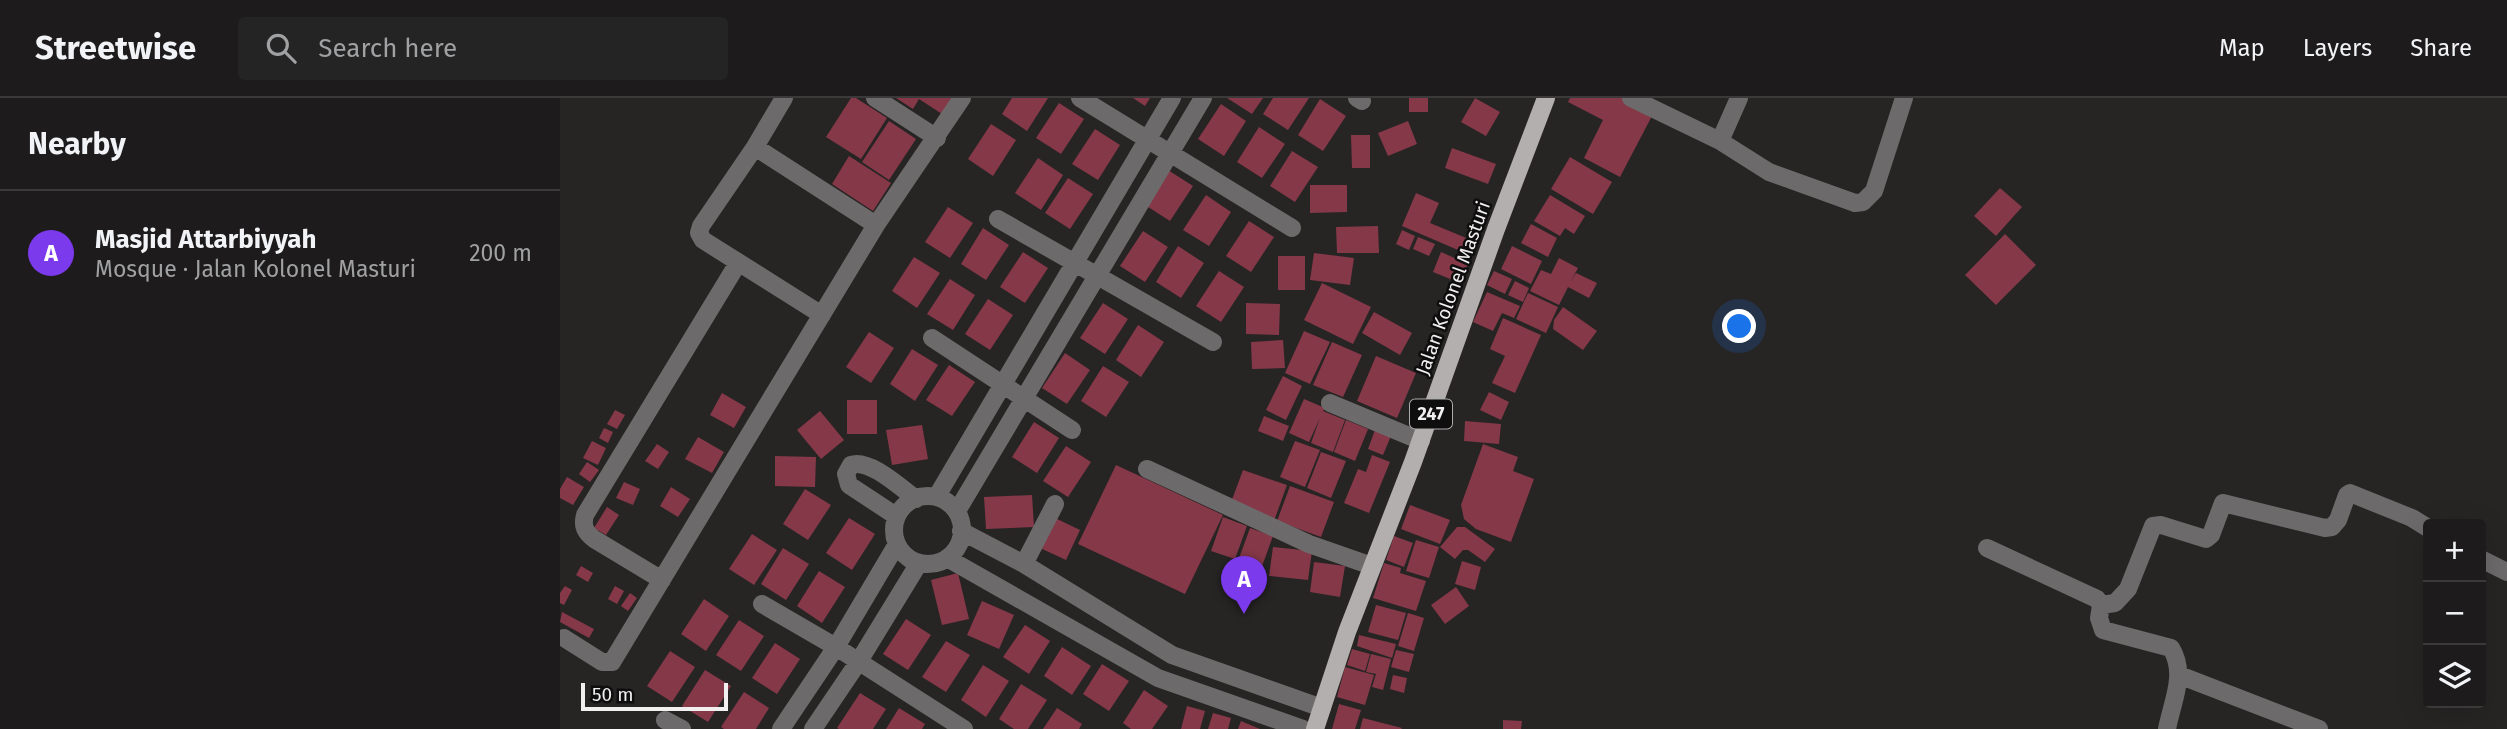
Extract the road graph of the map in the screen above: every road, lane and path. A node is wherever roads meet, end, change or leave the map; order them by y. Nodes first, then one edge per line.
1 (784, 98) edge
2 (874, 98) edge
3 (962, 98) edge
4 (1080, 98) edge
5 (1172, 98) edge
6 (1203, 98) edge
7 (1546, 98) edge
8 (1631, 98) edge
9 (1739, 98) edge
10 (1904, 98) edge
11 (937, 138) junction
12 (1147, 139) junction
13 (1720, 141) junction
14 (755, 147) junction
15 (1170, 153) junction
16 (1136, 159) junction
17 (1158, 173) junction
18 (998, 219) dead end
19 (876, 225) junction
20 (1292, 228) dead end
21 (738, 263) junction
22 (1075, 263) junction
23 (1097, 276) junction
24 (1063, 283) junction
25 (1085, 296) junction
26 (822, 316) junction
27 (932, 338) dead end
28 (1213, 342) dead end
29 (1003, 385) junction
30 (1024, 399) junction
31 (1330, 403) dead end
32 (992, 404) junction
33 (1013, 417) junction
34 (1072, 430) dead end
35 (1421, 441) junction
36 (1146, 469) dead end
37 (937, 496) junction
38 (916, 499) junction
39 (1055, 504) dead end
40 (957, 511) junction
41 (896, 516) junction
42 (2423, 525) edge
43 (961, 531) junction
44 (897, 544) junction
45 (1987, 548) dead end
46 (947, 558) junction
47 (2486, 562) edge
48 (919, 563) junction
49 (1024, 564) junction
50 (1372, 566) junction
51 (2507, 572) edge
52 (662, 580) junction
53 (1081, 599) junction
54 (762, 604) dead end
55 (2101, 605) junction
56 (1068, 627) junction
57 (564, 638) dead end
58 (832, 653) junction
59 (855, 668) junction
60 (2179, 674) junction
61 (1322, 708) junction
62 (665, 720) dead end
63 (682, 729) edge
64 (781, 729) edge
65 (813, 729) edge
66 (964, 729) edge
67 (1303, 729) edge
68 (1315, 729) edge
69 (2167, 729) edge
70 (2319, 729) edge

1 - 14 street
2 - 11 street
3 - 11 street
4 - 12 street
5 - 12 street
6 - 15 street
7 - 35 main road, Jalan Kolonel Masturi / 247
8 - 13 street
9 - 13 street
10 - 13 street
11 - 19 street
12 - 15 street
12 - 16 street
14 - 19 street
14 - 21 street
15 - 17 street
15 - 20 street
16 - 17 street
16 - 22 street
17 - 23 street
18 - 22 street
19 - 26 street
21 - 26 street
21 - 52 street
22 - 23 street
22 - 24 street
23 - 25 street
23 - 28 street
24 - 25 street
24 - 29 street
25 - 30 street
26 - 52 street
27 - 29 street
29 - 30 street
29 - 32 street
30 - 33 street
30 - 34 street
31 - 35 street
32 - 33 street
32 - 37 street
33 - 40 street
35 - 50 main road, Jalan Kolonel Masturi / 247
36 - 50 street
37 - 38 street
37 - 40 street
38 - 41 street
38 - 41 street
39 - 49 street
40 - 43 street
41 - 44 street
42 - 55 street
43 - 46 street
43 - 49 street
44 - 48 street
44 - 58 street
45 - 55 street
46 - 48 street
46 - 56 street
47 - 51 street
48 - 59 street
49 - 53 street
50 - 61 main road, Jalan Kolonel Masturi / 247
52 - 57 street
53 - 56 street
53 - 61 street
54 - 58 street
55 - 60 street
56 - 67 street
58 - 59 street
58 - 64 street
59 - 65 street
59 - 66 street
60 - 69 street
60 - 70 street
61 - 68 main road, Jalan Kolonel Masturi / 247
62 - 63 street

